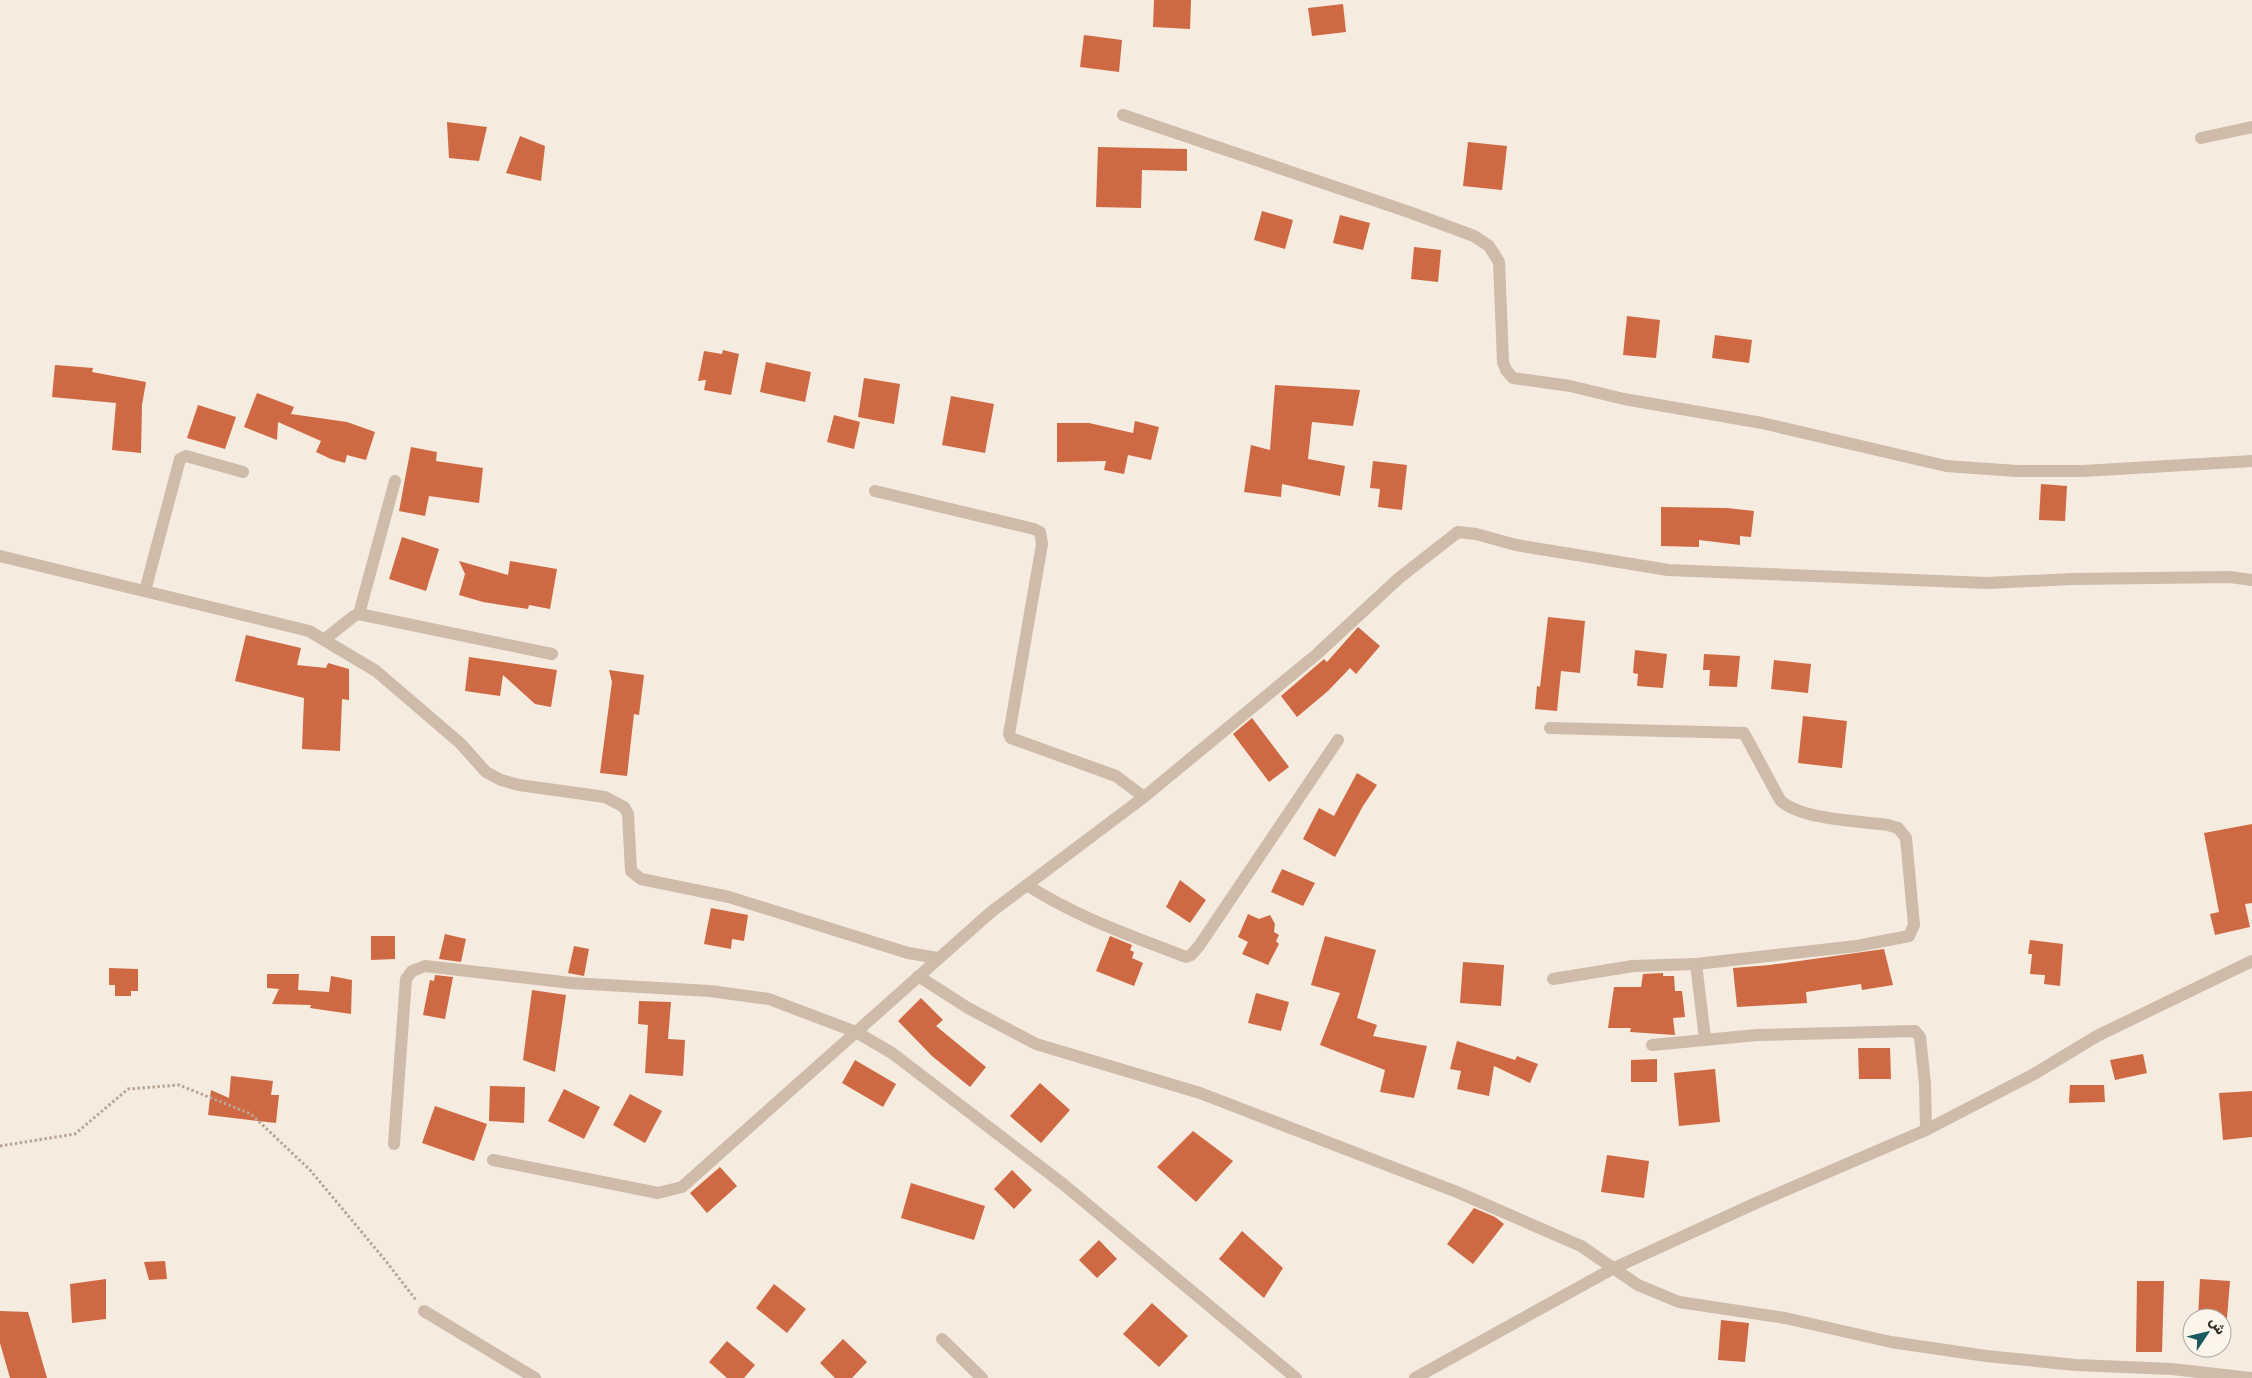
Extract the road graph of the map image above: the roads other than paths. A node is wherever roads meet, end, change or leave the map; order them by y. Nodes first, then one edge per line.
1 (1123, 115) dead end
2 (2252, 127) edge
3 (2201, 138) dead end
4 (2252, 461) edge
5 (243, 472) dead end
6 (395, 482) dead end
7 (875, 491) dead end
8 (0, 556) edge
9 (2252, 580) edge
10 (145, 591) junction
11 (359, 614) junction
12 (325, 639) junction
13 (552, 654) dead end
14 (1550, 728) dead end
15 (1338, 740) dead end
16 (1144, 798) junction
17 (1027, 885) junction
18 (938, 958) junction
19 (2252, 961) edge
20 (1696, 964) junction
21 (918, 976) junction
22 (1553, 979) dead end
23 (856, 1032) junction
24 (1705, 1038) junction
25 (1652, 1045) dead end
26 (1926, 1130) junction
27 (394, 1144) dead end
28 (493, 1160) dead end
29 (1612, 1269) junction
30 (424, 1311) road end
31 (942, 1339) dead end
32 (535, 1378) edge
33 (982, 1378) edge
34 (1296, 1378) edge
35 (1415, 1378) edge
36 (2250, 1378) edge

1 - 4 street
2 - 3 street
5 - 10 street
6 - 11 street
7 - 16 street
8 - 10 street
9 - 16 street
10 - 12 street
11 - 12 street
11 - 13 street
12 - 18 street
14 - 20 street
15 - 17 street
16 - 17 street
17 - 18 street
18 - 21 street
19 - 26 street
20 - 22 street
20 - 24 street
21 - 23 street
21 - 29 street
23 - 27 street
23 - 28 street
23 - 34 street
24 - 25 street
24 - 26 street
26 - 29 street
29 - 35 street
29 - 36 street
30 - 32 street
31 - 33 street

